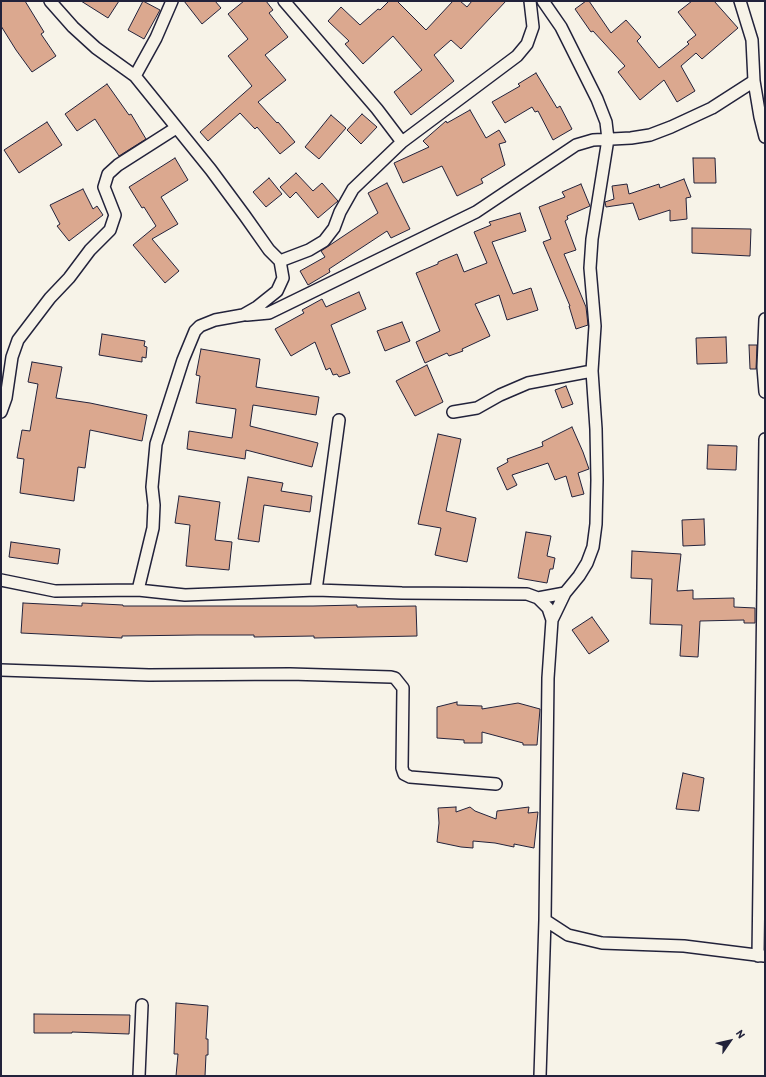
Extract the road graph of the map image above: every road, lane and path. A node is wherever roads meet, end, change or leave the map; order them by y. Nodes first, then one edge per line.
1 (50, 1) edge
2 (172, 1) edge
3 (284, 1) edge
4 (530, 1) edge
5 (543, 1) edge
6 (740, 1) edge
7 (135, 76) junction
8 (754, 81) junction
9 (176, 128) junction
10 (765, 137) edge
11 (608, 139) junction
12 (402, 142) junction
13 (280, 261) junction
14 (243, 315) junction
15 (765, 319) edge
16 (592, 371) junction
17 (765, 392) edge
18 (1, 412) edge
19 (452, 412) dead end
20 (339, 420) dead end
21 (765, 439) edge
22 (1, 580) edge
23 (138, 590) junction
24 (316, 590) junction
25 (565, 593) junction
26 (538, 598) junction
27 (552, 620) junction
28 (1, 670) edge
29 (763, 695) edge
30 (496, 784) dead end
31 (545, 920) junction
32 (762, 956) edge
33 (142, 1005) dead end
34 (139, 1076) edge
35 (540, 1076) edge

1 - 7 street
2 - 7 street
3 - 12 street
4 - 12 street
5 - 11 street
6 - 8 street
7 - 9 street
8 - 10 street
8 - 11 street
9 - 13 street
9 - 18 street
11 - 14 street
11 - 16 street
12 - 13 street
13 - 14 street
14 - 23 street
15 - 17 street
16 - 19 street
16 - 25 street
20 - 24 street
21 - 29 street
22 - 23 street
23 - 24 street
24 - 26 street
25 - 26 street
25 - 27 street
26 - 27 street
27 - 31 street
28 - 30 street
29 - 32 street
31 - 32 street
31 - 35 street
33 - 34 street

